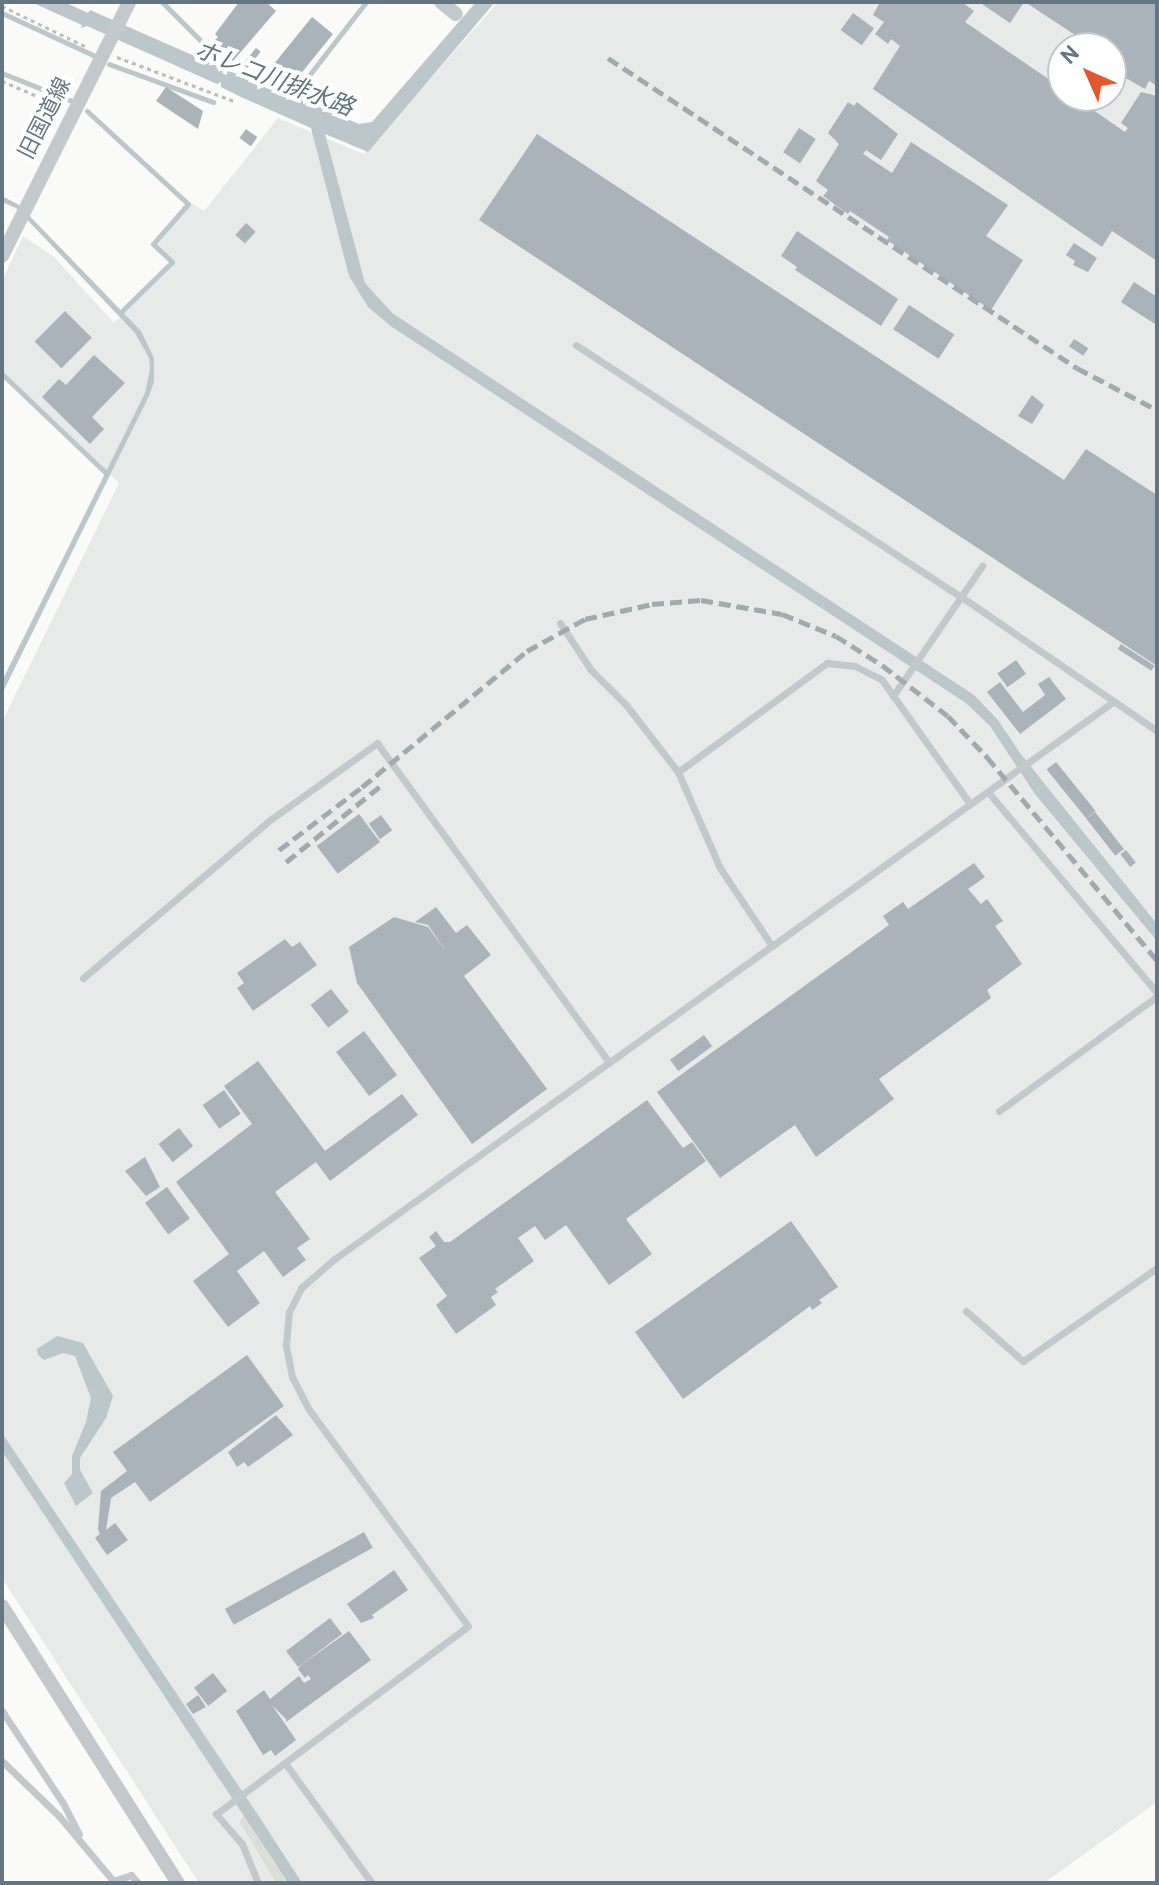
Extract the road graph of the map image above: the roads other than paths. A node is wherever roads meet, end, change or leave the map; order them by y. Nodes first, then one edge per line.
1 (441, 2) edge
2 (123, 8) edge
3 (456, 14) dead end
4 (2, 256) edge
5 (576, 345) dead end
6 (982, 566) dead end
7 (963, 598) junction
8 (560, 623) dead end
9 (893, 696) junction
10 (1114, 701) junction
11 (1157, 731) edge
12 (678, 772) junction
13 (988, 792) junction
14 (970, 804) junction
15 (772, 946) junction
16 (83, 978) dead end
17 (1157, 995) edge
18 (609, 1062) junction
19 (999, 1111) dead end
20 (1157, 1268) edge
21 (966, 1311) dead end
22 (2, 1606) edge
23 (2, 1711) edge
24 (2, 1761) edge
25 (285, 1763) junction
26 (86, 1847) junction
27 (114, 1882) edge
28 (138, 1883) edge
29 (178, 1883) edge
30 (258, 1883) edge
31 (372, 1883) edge

1 - 3 street
2 - 4 street, 旧国道線
5 - 7 lane
6 - 7 lane
7 - 9 lane
7 - 10 lane
8 - 12 lane
9 - 12 lane
9 - 14 lane
10 - 11 lane
10 - 13 lane
12 - 15 lane
13 - 14 lane
13 - 17 lane
14 - 15 lane
15 - 18 lane
16 - 18 lane
17 - 19 lane
18 - 25 lane
20 - 21 lane
22 - 29 street
23 - 26 lane
24 - 26 lane
25 - 30 lane
25 - 31 lane
26 - 27 lane
27 - 28 lane

